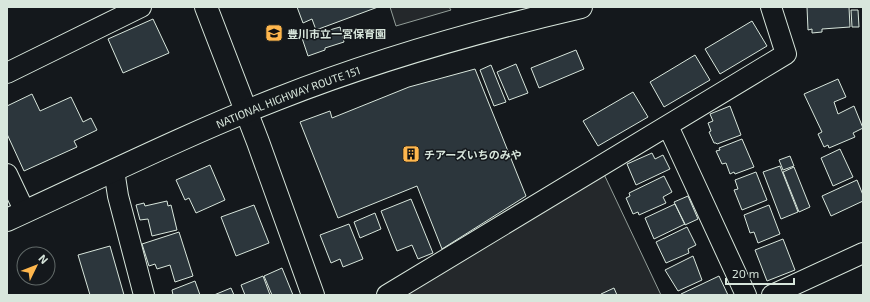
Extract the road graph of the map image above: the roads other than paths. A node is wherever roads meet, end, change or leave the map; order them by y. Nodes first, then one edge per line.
1 (141, 7) edge
2 (206, 7) edge
3 (581, 7) edge
4 (771, 7) edge
5 (7, 73) edge
6 (247, 112) junction
7 (668, 126) junction
8 (114, 170) junction
9 (7, 174) edge
10 (16, 216) edge
11 (863, 253) edge
12 (144, 295) edge
13 (313, 295) edge
14 (388, 295) edge
15 (746, 295) edge
16 (772, 295) edge

1 - 5 street
2 - 6 main road
3 - 6 main road, NATIONAL HIGHWAY ROUTE 151
4 - 7 street
6 - 8 main road, NATIONAL HIGHWAY ROUTE 151
6 - 13 main road
7 - 14 street
7 - 15 street
8 - 10 main road, NATIONAL HIGHWAY ROUTE 151
8 - 12 street
9 - 10 street
11 - 16 street

